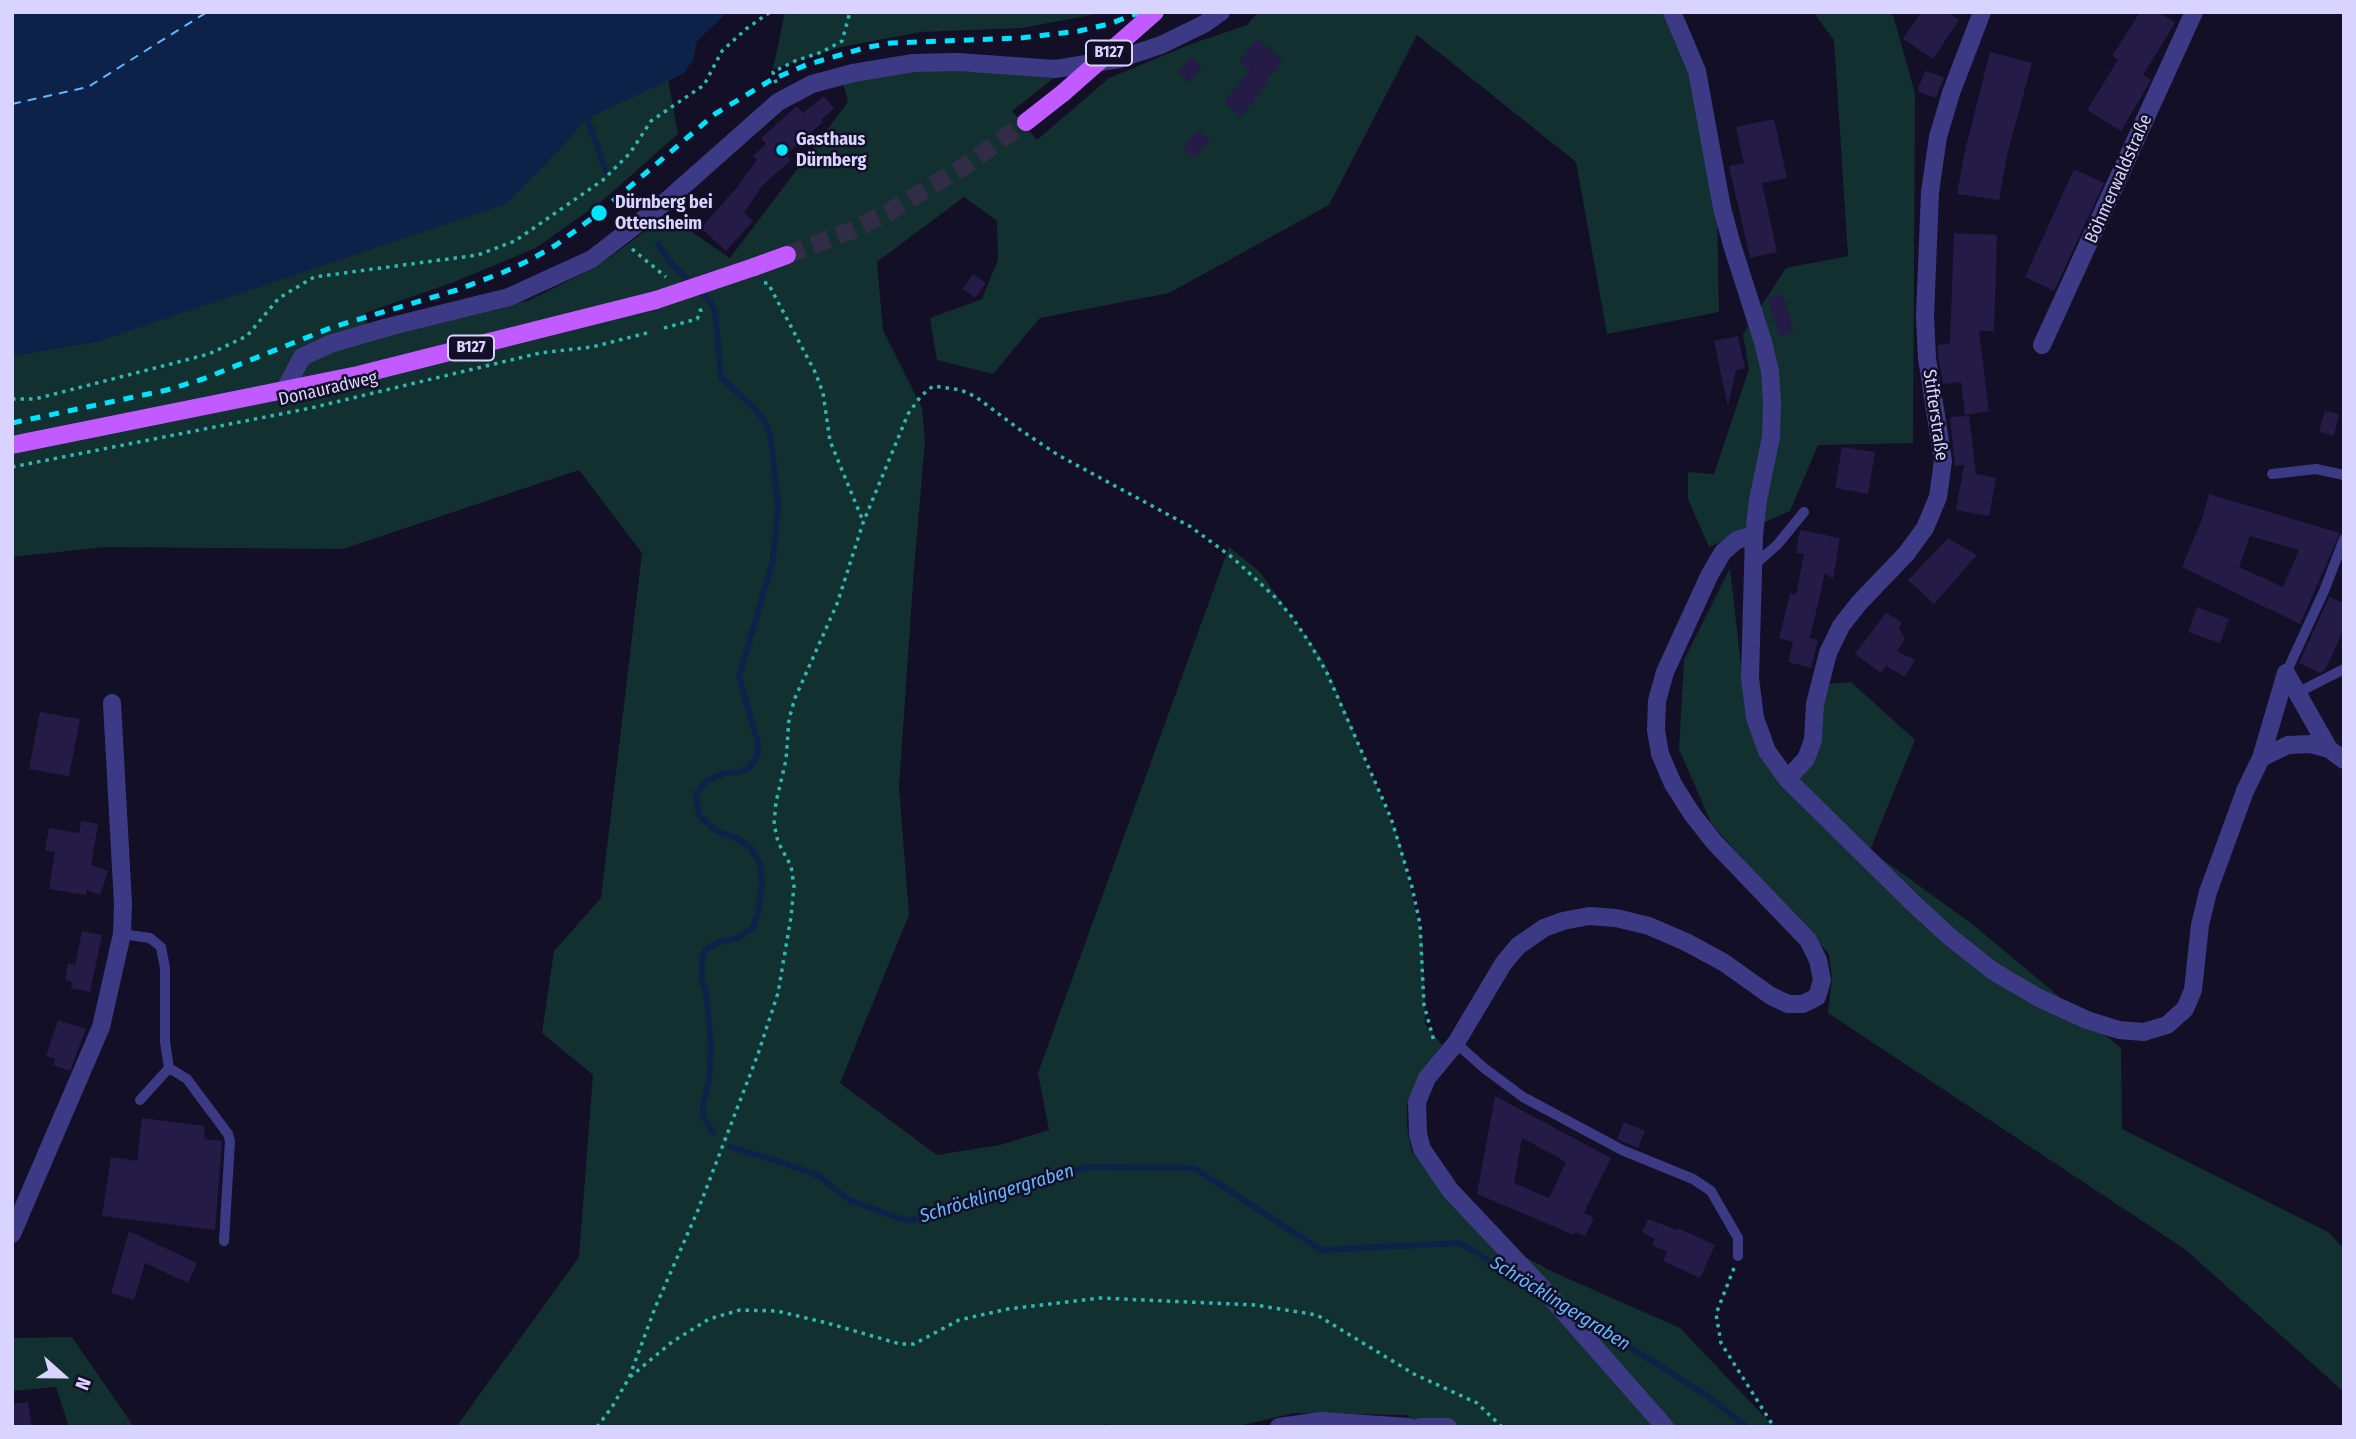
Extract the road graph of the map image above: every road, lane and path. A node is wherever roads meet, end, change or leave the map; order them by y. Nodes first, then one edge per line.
1 (771, 12) edge
2 (850, 12) edge
3 (1155, 12) edge
4 (1221, 12) edge
5 (1672, 12) edge
6 (1982, 12) edge
7 (2194, 12) edge
8 (777, 84) dead end
9 (1026, 122) tunnel mouth
10 (620, 238) junction
11 (787, 255) tunnel mouth
12 (664, 275) dead end
13 (756, 275) junction
14 (699, 307) dead end
15 (664, 328) dead end
16 (647, 332) dead end
17 (2042, 345) dead end
18 (284, 391) junction
19 (12, 399) edge
20 (12, 445) edge
21 (12, 467) edge
22 (2272, 474) dead end
23 (2344, 475) edge
24 (1804, 512) dead end
25 (863, 523) junction
26 (1754, 535) junction
27 (2344, 539) edge
28 (1753, 567) junction
29 (2344, 669) edge
30 (2286, 673) junction
31 (2297, 693) junction
32 (112, 703) dead end
33 (2329, 749) junction
34 (2261, 758) junction
35 (2344, 761) edge
36 (1787, 779) junction
37 (121, 934) junction
38 (1450, 1050) junction
39 (169, 1068) junction
40 (140, 1100) dead end
41 (12, 1234) edge
42 (224, 1241) dead end
43 (1738, 1256) joint
44 (629, 1378) junction
45 (597, 1427) edge
46 (1279, 1427) edge
47 (1409, 1427) edge
48 (1420, 1427) edge
49 (1448, 1427) edge
50 (1502, 1427) edge
51 (1665, 1427) edge
52 (1774, 1427) edge

1 - 19 path
2 - 8 path
3 - 9 main road, B127, bridge
4 - 10 street
5 - 26 street
6 - 36 street, Stifterstraße
7 - 17 street, Böhmerwaldstraße
10 - 12 path
10 - 18 street
11 - 13 main road, B127
13 - 18 main road, B127, bridge
13 - 25 path
14 - 15 path
16 - 21 path, Donauradweg
18 - 20 main road, B127
22 - 23 lane
24 - 28 lane
25 - 38 path
25 - 44 path
26 - 28 street
26 - 38 street
27 - 30 lane
28 - 36 street
29 - 31 lane
30 - 31 street
30 - 34 street
31 - 33 street
32 - 37 street
33 - 34 street
33 - 35 street
34 - 36 street
37 - 39 lane
37 - 41 street
38 - 43 lane
38 - 51 street
39 - 40 lane
39 - 42 lane
43 - 52 path
44 - 45 path
44 - 50 path
46 - 47 street
48 - 49 street

